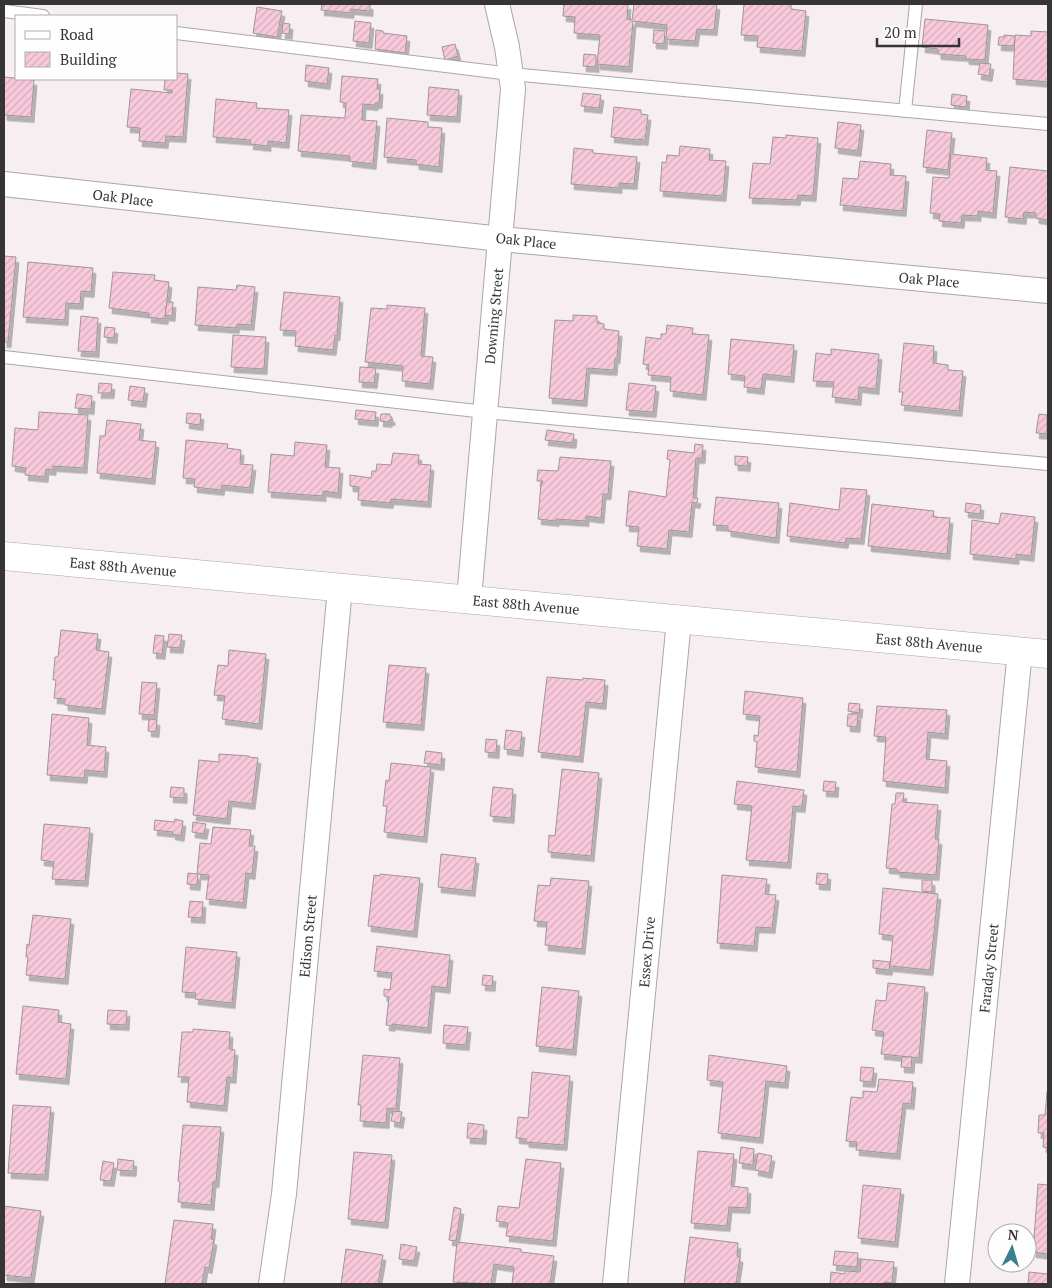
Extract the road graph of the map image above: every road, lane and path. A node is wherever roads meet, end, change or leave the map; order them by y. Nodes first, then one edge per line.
1 (497, 4) edge
2 (916, 4) edge
3 (4, 11) edge
4 (35, 15) edge
5 (178, 33) edge
6 (511, 74) junction
7 (906, 111) junction
8 (1048, 124) edge
9 (4, 184) edge
10 (501, 239) junction
11 (1048, 291) edge
12 (4, 356) edge
13 (486, 412) junction
14 (1048, 464) edge
15 (4, 556) edge
16 (340, 588) junction
17 (469, 600) junction
18 (679, 620) junction
19 (1020, 651) junction
20 (1048, 654) edge
21 (271, 1284) edge
22 (615, 1284) edge
23 (958, 1284) edge

1 - 6 street, Downing Street
2 - 7 lane
3 - 4 lane
5 - 6 lane
6 - 7 lane
6 - 10 street, Downing Street
7 - 8 lane
9 - 10 street, Oak Place
10 - 11 street, Oak Place
10 - 13 street, Downing Street
12 - 13 lane
13 - 14 lane
13 - 17 street, Downing Street
15 - 16 main road, East 88th Avenue
16 - 17 main road, East 88th Avenue
16 - 21 street, Edison Street
17 - 18 main road, East 88th Avenue
18 - 19 main road, East 88th Avenue
18 - 22 street, Essex Drive
19 - 20 main road, East 88th Avenue
19 - 23 street, Faraday Street

